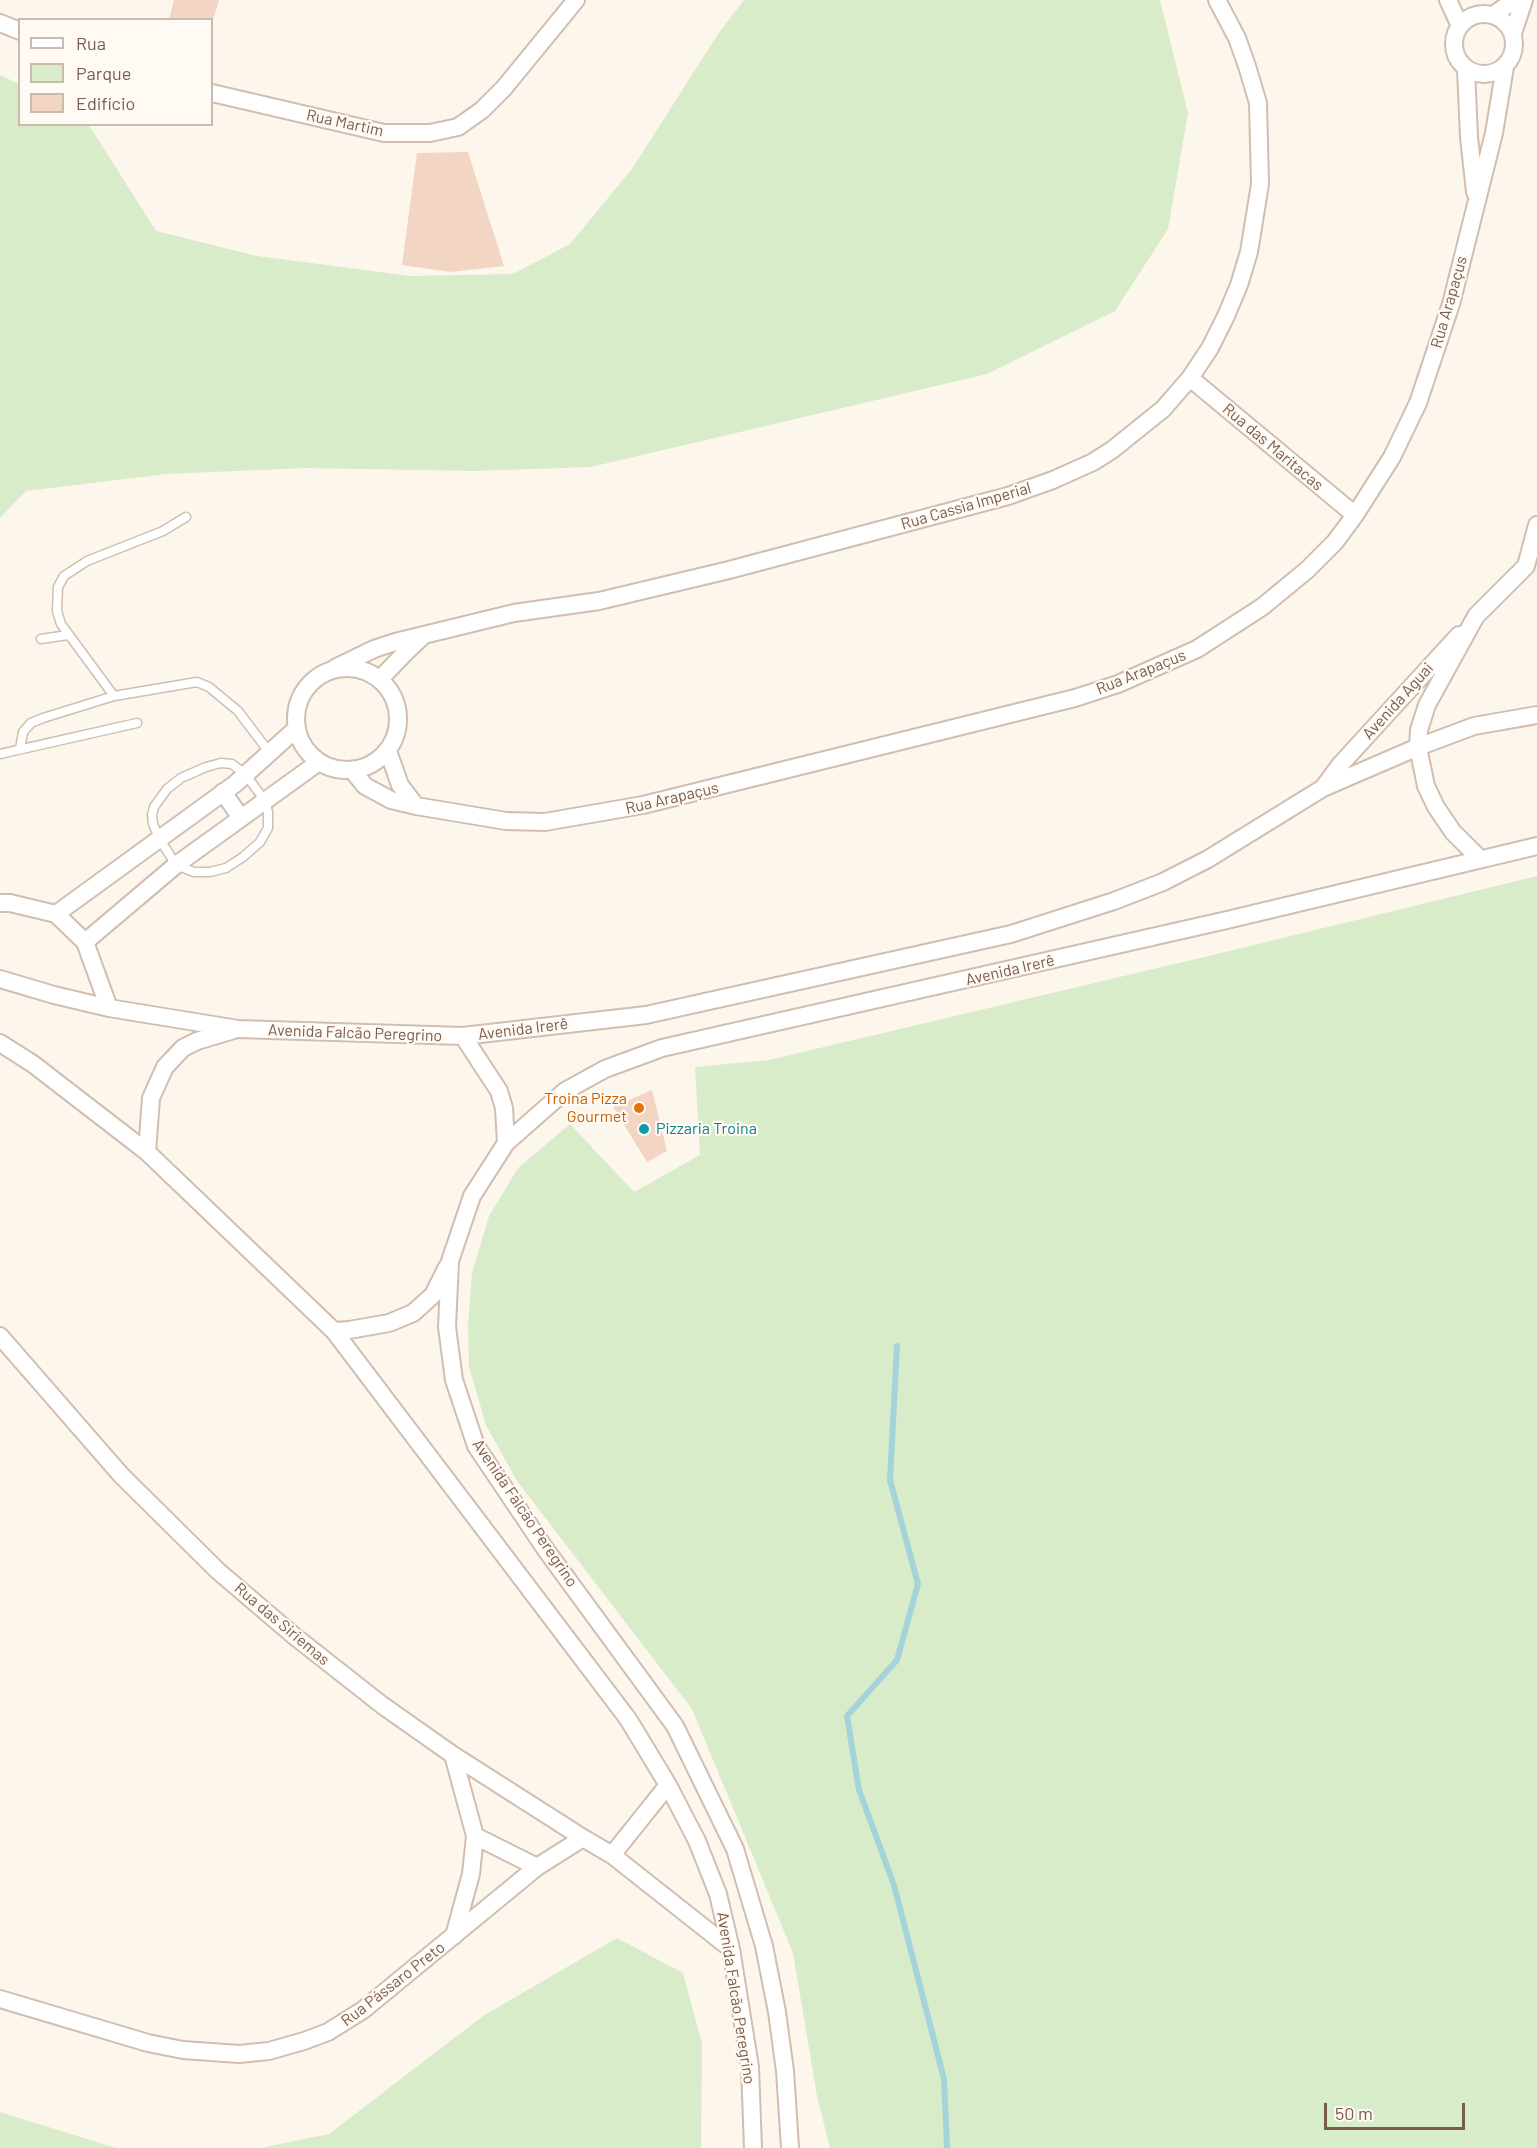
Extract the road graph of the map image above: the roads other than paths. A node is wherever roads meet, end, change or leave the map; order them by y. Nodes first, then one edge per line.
1 (1217, 0) edge
2 (1448, 0) edge
3 (1515, 0) edge
4 (1524, 0) edge
5 (573, 2) edge
6 (1493, 15) junction
7 (0, 23) edge
8 (1460, 26) junction
9 (18, 30) edge
10 (1513, 33) junction
11 (1505, 67) junction
12 (1466, 69) junction
13 (213, 93) edge
14 (1476, 202) junction
15 (1190, 378) junction
16 (1355, 515) junction
17 (186, 517) dead end
18 (1537, 525) edge
19 (1532, 564) edge
20 (1476, 616) junction
21 (68, 634) junction
22 (426, 634) junction
23 (42, 639) dead end
24 (335, 668) junction
25 (380, 679) junction
26 (114, 696) junction
27 (1537, 715) edge
28 (137, 723) dead end
29 (297, 728) junction
30 (1418, 747) junction
31 (20, 749) junction
32 (388, 751) junction
33 (269, 752) junction
34 (0, 754) edge
35 (319, 762) junction
36 (352, 770) junction
37 (246, 775) junction
38 (1323, 788) junction
39 (223, 792) junction
40 (265, 801) junction
41 (416, 806) junction
42 (241, 818) junction
43 (159, 838) junction
44 (1537, 846) edge
45 (1480, 859) junction
46 (176, 865) junction
47 (0, 903) edge
48 (56, 914) junction
49 (85, 942) junction
50 (0, 979) edge
51 (109, 1008) junction
52 (238, 1029) junction
53 (463, 1036) junction
54 (0, 1043) edge
55 (506, 1143) junction
56 (147, 1152) junction
57 (450, 1261) junction
58 (334, 1330) junction
59 (0, 1336) edge
60 (453, 1755) junction
61 (668, 1785) junction
62 (475, 1836) junction
63 (583, 1838) junction
64 (612, 1855) junction
65 (537, 1867) junction
66 (454, 1936) junction
67 (731, 1949) junction
68 (0, 1999) edge
69 (753, 2148) edge
70 (790, 2148) edge

1 - 15 street, Rua Cassia Imperial
2 - 8 street
3 - 6 street
4 - 10 street
5 - 13 street, Rua Martim
6 - 8 street
6 - 10 street
7 - 9 street
8 - 12 street
10 - 11 street
11 - 12 street
11 - 14 street, Rua Arapaçus
12 - 14 street
14 - 16 street, Rua Arapaçus
15 - 16 street, Rua das Maritacas
15 - 22 street, Rua Cassia Imperial
16 - 41 street, Rua Arapaçus
17 - 21 lane
18 - 19 street, Avenida Aguai
19 - 20 street, Avenida Aguai
20 - 30 street, Avenida Aguai
20 - 38 street, Avenida Aguai
21 - 23 lane
21 - 26 lane
22 - 24 street, Rua Cassia Imperial
22 - 25 street, Rua Cassia Imperial
24 - 25 street
24 - 29 street
25 - 32 street
26 - 31 lane
26 - 33 lane
27 - 30 street
28 - 31 lane
29 - 33 street
29 - 35 street
30 - 38 street
30 - 45 street
31 - 34 lane
32 - 36 street
32 - 41 street
33 - 37 street
35 - 36 street
35 - 40 street
36 - 41 street, Rua Arapaçus
37 - 39 street
37 - 40 lane
37 - 43 lane
38 - 53 street, Avenida Irerê
39 - 42 street
39 - 43 street
40 - 42 street
40 - 46 lane
42 - 46 street
43 - 46 lane
43 - 48 street
44 - 45 street, Avenida Irerê
45 - 55 street, Avenida Irerê
46 - 49 street
47 - 48 street
48 - 49 street
49 - 51 street
50 - 51 street, Avenida Falcão Peregrino
51 - 52 street, Avenida Falcão Peregrino
52 - 53 street, Avenida Falcão Peregrino
52 - 56 street
53 - 55 street, Avenida Falcão Peregrino
54 - 56 street, Avenida Falcão Peregrino
55 - 57 street, Avenida Falcão Peregrino
56 - 58 street, Avenida Falcão Peregrino
57 - 58 street
57 - 70 street, Avenida Falcão Peregrino
58 - 61 street, Avenida Falcão Peregrino
59 - 60 street, Rua das Siriemas
60 - 62 street
60 - 63 street, Rua das Siriemas
61 - 64 street
61 - 67 street, Avenida Falcão Peregrino
62 - 65 street
62 - 66 street
63 - 64 street, Rua das Siriemas
63 - 65 street, Rua Pássaro Preto
64 - 67 street, Rua das Siriemas
65 - 66 street, Rua Pássaro Preto
66 - 68 street, Rua Pássaro Preto
67 - 69 street, Avenida Falcão Peregrino

